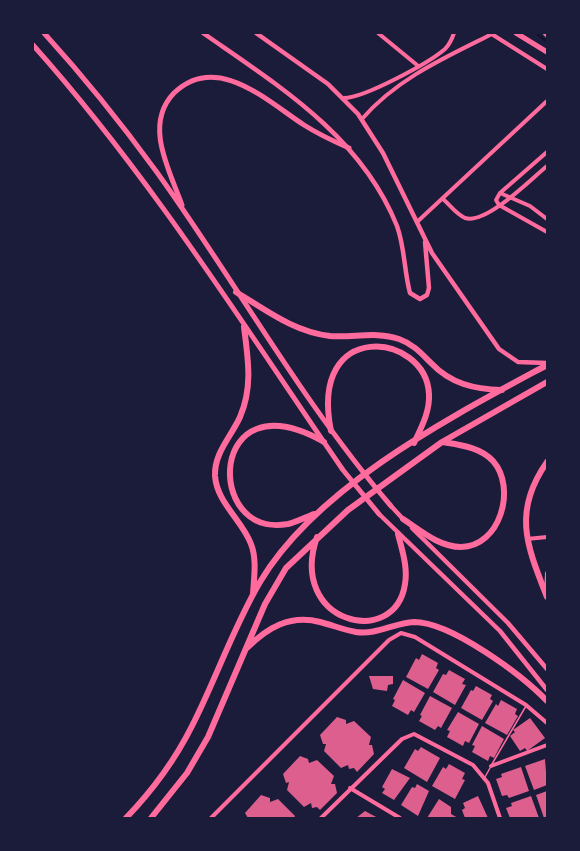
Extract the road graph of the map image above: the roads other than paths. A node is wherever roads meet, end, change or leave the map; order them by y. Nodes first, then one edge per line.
1 (44, 33) edge
2 (203, 33) edge
3 (256, 33) edge
4 (378, 33) edge
5 (454, 33) edge
6 (516, 33) edge
7 (491, 34) edge
8 (33, 45) edge
9 (547, 52) edge
10 (417, 65) junction
11 (547, 69) edge
12 (344, 98) junction
13 (547, 101) edge
14 (362, 119) junction
15 (349, 148) junction
16 (547, 152) edge
17 (547, 165) edge
18 (500, 193) junction
19 (510, 196) junction
20 (443, 199) junction
21 (501, 205) junction
22 (186, 215) junction
23 (547, 219) edge
24 (417, 222) junction
25 (547, 232) edge
26 (424, 238) junction
27 (236, 292) junction
28 (244, 327) junction
29 (547, 364) edge
30 (547, 382) edge
31 (502, 390) junction
32 (331, 431) junction
33 (324, 442) junction
34 (442, 442) junction
35 (413, 443) junction
36 (547, 462) edge
37 (391, 506) joint
38 (317, 512) junction
39 (379, 514) joint
40 (403, 519) junction
41 (398, 534) junction
42 (318, 536) junction
43 (547, 537) edge
44 (526, 539) junction
45 (547, 573) edge
46 (253, 596) junction
47 (547, 597) edge
48 (244, 651) junction
49 (547, 669) edge
50 (547, 690) edge
51 (547, 701) edge
52 (526, 705) junction
53 (547, 723) edge
54 (547, 746) edge
55 (491, 766) junction
56 (484, 778) junction
57 (350, 788) junction
58 (126, 818) edge
59 (151, 818) edge
60 (212, 818) edge
61 (321, 818) edge
62 (400, 818) edge
63 (500, 818) edge

1 - 22 main road
2 - 15 main road
3 - 12 main road
4 - 10 street
5 - 10 street
6 - 9 main road
7 - 11 street
7 - 14 street
8 - 28 main road
10 - 12 street
12 - 14 main road
13 - 20 street
14 - 24 main road
15 - 22 main road
15 - 26 main road
16 - 18 street
17 - 19 street
18 - 19 street
18 - 21 street
19 - 21 street
19 - 23 street
20 - 21 street
20 - 24 street
21 - 25 street
22 - 27 main road
24 - 26 main road
26 - 29 main road
27 - 31 highway
27 - 32 main road
28 - 33 main road
28 - 46 highway
29 - 31 highway
30 - 34 highway
31 - 35 highway
32 - 35 highway
32 - 37 main road
33 - 38 highway
33 - 39 main road
34 - 40 highway
34 - 42 highway
35 - 38 highway
36 - 44 highway
37 - 40 main road
38 - 46 highway
39 - 41 main road
40 - 49 main road
41 - 42 highway
41 - 50 main road
42 - 48 highway
43 - 44 street
44 - 47 highway
45 - 47 street
46 - 58 highway
48 - 51 highway
48 - 59 highway
52 - 53 street
52 - 55 lane
52 - 60 street
54 - 55 street
55 - 56 lane
56 - 57 street
56 - 63 street
57 - 61 street
57 - 62 street

